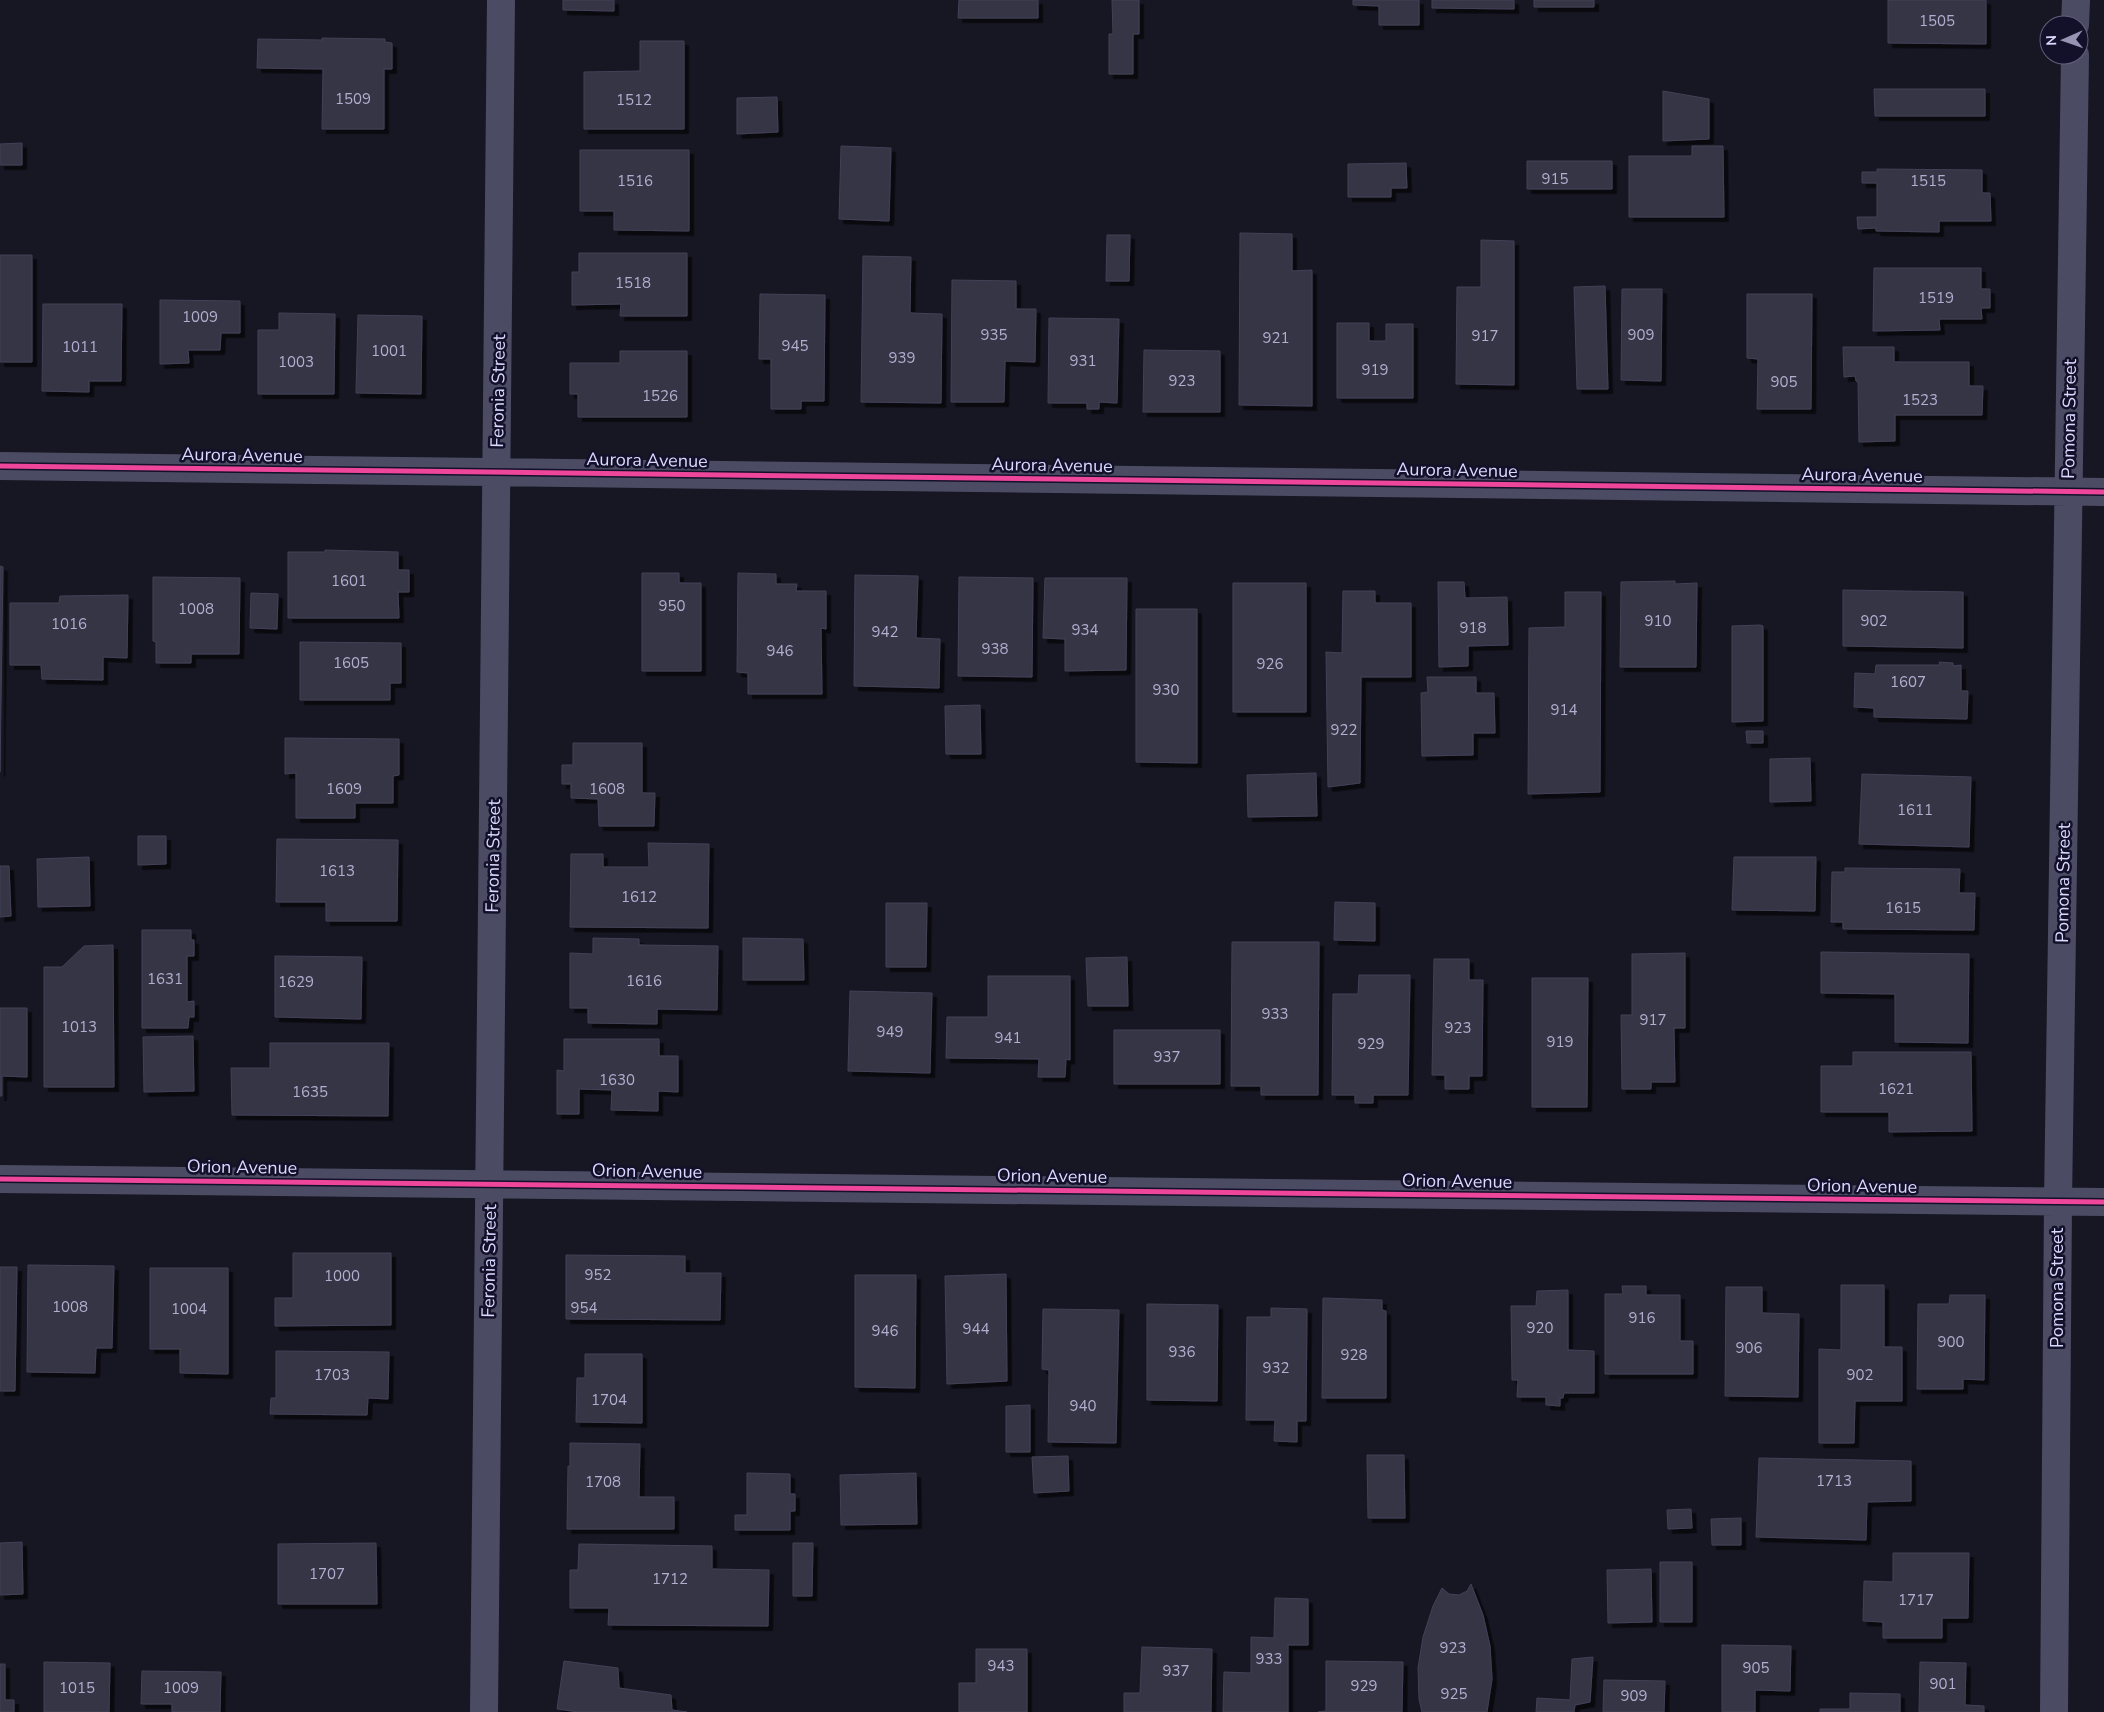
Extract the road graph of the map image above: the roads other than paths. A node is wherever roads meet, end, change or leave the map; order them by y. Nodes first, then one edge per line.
1 (501, 0) edge
2 (2076, 0) edge
3 (2075, 15) edge
4 (2075, 65) edge
5 (0, 466) edge
6 (497, 472) junction
7 (2068, 491) junction
8 (2104, 492) edge
9 (0, 1179) edge
10 (490, 1183) junction
11 (2058, 1202) junction
12 (2104, 1202) edge
13 (484, 1712) edge
14 (2054, 1712) edge

1 - 6 street, Feronia Street
2 - 3 street
4 - 7 street, Pomona Street
5 - 6 street, Aurora Avenue
6 - 7 street, Aurora Avenue
6 - 10 street, Feronia Street
7 - 8 street, Aurora Avenue
7 - 11 street, Pomona Street
9 - 10 street, Orion Avenue
10 - 11 street, Orion Avenue
10 - 13 street, Feronia Street
11 - 12 street, Orion Avenue
11 - 14 street, Pomona Street

